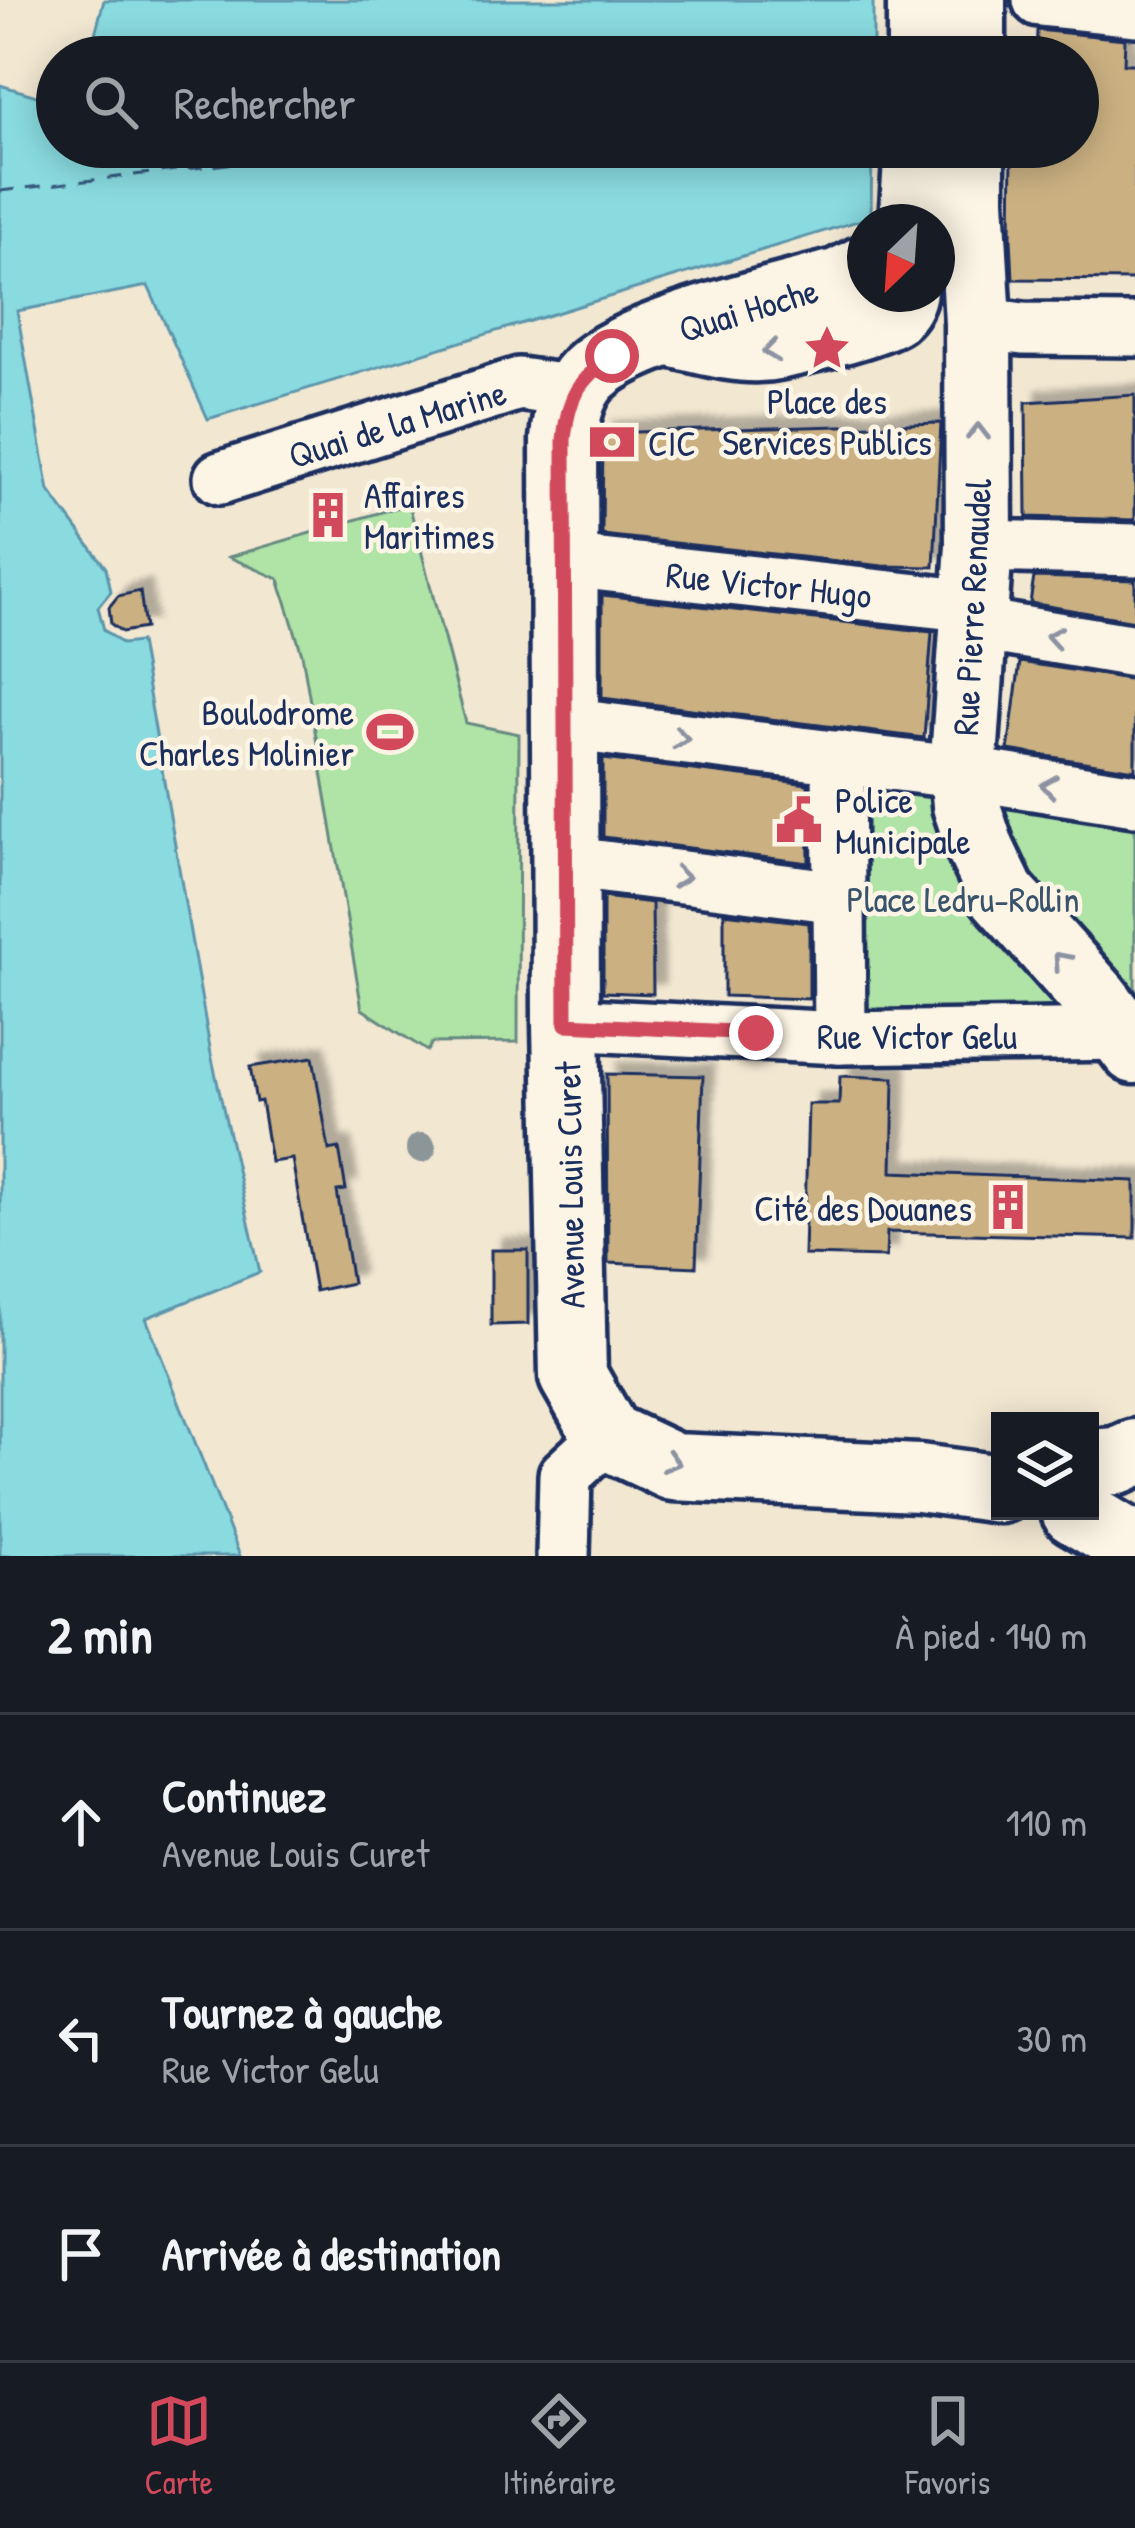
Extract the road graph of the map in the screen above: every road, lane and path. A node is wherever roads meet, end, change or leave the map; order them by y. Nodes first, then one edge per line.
1 (921, 0) edge
2 (972, 0) edge
3 (1039, 0) edge
4 (1135, 10) edge
5 (921, 36) edge
6 (972, 36) edge
7 (917, 168) edge
8 (971, 168) edge
9 (914, 204) edge
10 (847, 278) edge
11 (901, 312) edge
12 (978, 323) junction
13 (1135, 330) edge
14 (654, 337) junction
15 (575, 392) junction
16 (220, 478) dead end
17 (1135, 550) edge
18 (565, 561) junction
19 (975, 592) junction
20 (1135, 651) edge
21 (565, 724) junction
22 (838, 757) junction
23 (963, 772) junction
24 (1135, 800) edge
25 (565, 862) junction
26 (839, 897) junction
27 (566, 1024) junction
28 (840, 1038) junction
29 (1130, 1042) edge
30 (607, 1436) junction
31 (1135, 1454) edge
32 (1099, 1462) edge
33 (991, 1472) edge
34 (919, 1478) junction
35 (991, 1489) edge
36 (1091, 1520) edge
37 (1135, 1554) edge
38 (563, 1556) edge

1 - 5 main road
2 - 6 main road
3 - 4 street
7 - 9 main road
8 - 12 main road, Rue Pierre Renaudel
10 - 14 main road, Quai Hoche
11 -> 14 street
12 - 13 street
19 -> 12 main road, Rue Pierre Renaudel
14 - 15 main road, Quai Hoche
15 - 16 street, Quai de la Marine
15 - 18 main road, Avenue Louis Curet
17 - 19 street
18 - 19 street, Rue Victor Hugo
18 - 21 main road, Avenue Louis Curet
20 -> 19 street, Rue Victor Hugo
19 - 23 main road, Rue Pierre Renaudel
21 -> 22 street
21 - 25 main road, Avenue Louis Curet
22 - 23 street
22 - 26 street
24 -> 23 street
29 -> 23 main road, Rue Pierre Renaudel
25 -> 26 street
25 - 27 main road, Avenue Louis Curet
26 - 28 street
27 - 28 street, Rue Victor Gelu
27 - 30 main road, Avenue Louis Curet
28 - 29 street, Rue Victor Gelu
30 -> 34 main road
30 - 38 street
31 - 32 main road
33 - 34 main road
34 - 35 main road
36 - 37 main road

